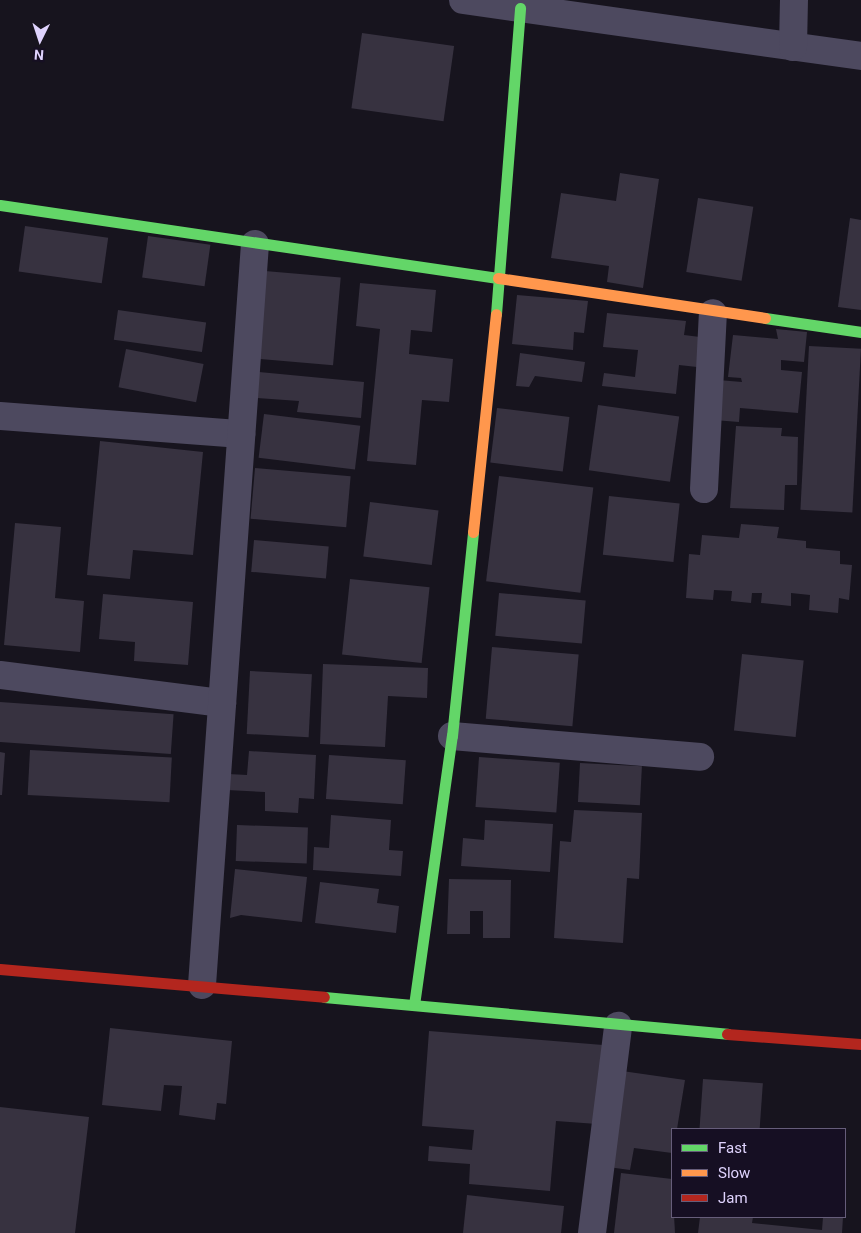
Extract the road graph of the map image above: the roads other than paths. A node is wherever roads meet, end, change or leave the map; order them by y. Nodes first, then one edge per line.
1 (464, 0) edge
2 (794, 0) edge
3 (520, 8) junction
4 (793, 47) junction
5 (861, 56) edge
6 (0, 205) edge
7 (255, 244) junction
8 (500, 280) junction
9 (713, 313) junction
10 (861, 332) edge
11 (0, 416) edge
12 (242, 434) junction
13 (704, 489) dead end
14 (0, 676) edge
15 (222, 702) junction
16 (452, 736) junction
17 (700, 757) dead end
18 (0, 969) edge
19 (202, 984) junction
20 (414, 1005) junction
21 (618, 1026) junction
22 (861, 1044) edge
23 (592, 1233) edge

1 - 3 street
2 - 4 street
3 - 4 street
3 - 8 street
4 - 5 street
6 - 7 street
7 - 8 street
7 - 12 street
8 - 9 street
8 - 16 street
9 - 10 street
9 - 13 street
11 - 12 street
12 - 15 street
14 - 15 street
15 - 19 street
16 - 17 street
16 - 20 street
18 - 19 street
19 - 20 street
20 - 21 street
21 - 22 street
21 - 23 street

